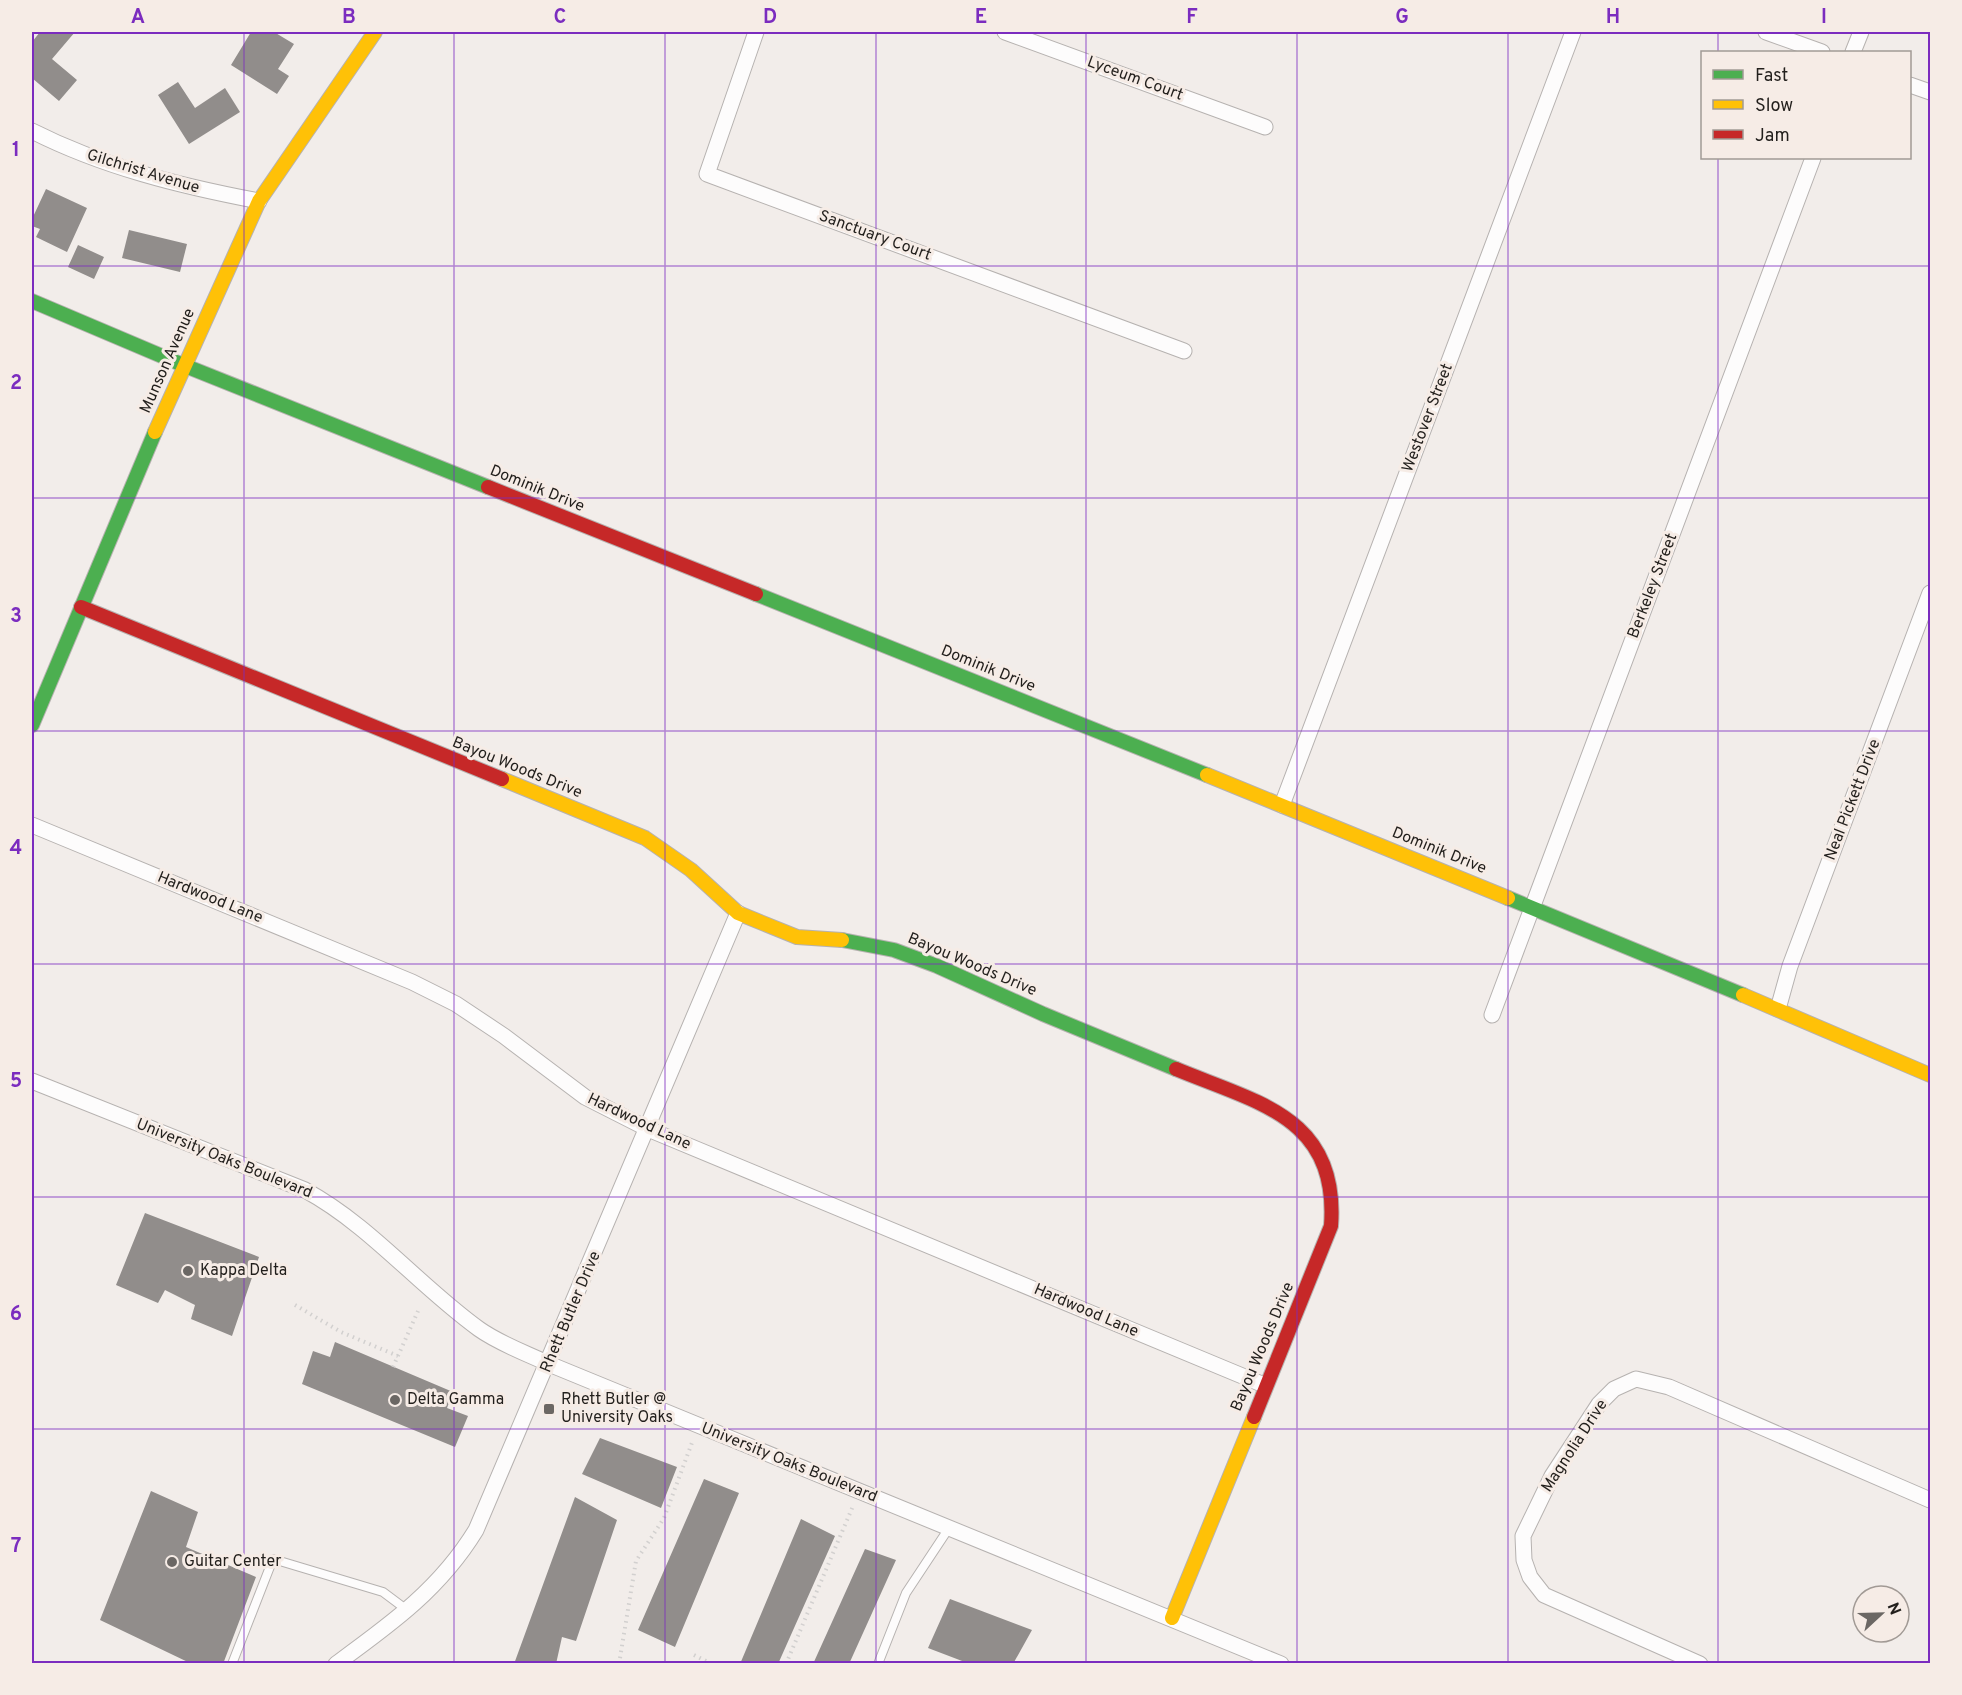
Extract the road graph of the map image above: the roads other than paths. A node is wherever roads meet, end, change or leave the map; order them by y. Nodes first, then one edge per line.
1 (375, 32) edge
2 (756, 32) edge
3 (1005, 32) edge
4 (1573, 32) edge
5 (1766, 32) edge
6 (1861, 32) edge
7 (1819, 51) edge
8 (1853, 51) edge
9 (1911, 85) edge
10 (1930, 92) edge
11 (1265, 127) dead end
12 (32, 131) edge
13 (1813, 159) edge
14 (259, 201) junction
15 (32, 301) edge
16 (1184, 351) dead end
17 (183, 364) junction
18 (1930, 593) edge
19 (81, 607) junction
20 (32, 725) edge
21 (1282, 805) junction
22 (32, 825) edge
23 (1532, 907) junction
24 (738, 913) junction
25 (1778, 1009) junction
26 (1492, 1015) dead end
27 (1930, 1075) edge
28 (32, 1081) edge
29 (648, 1129) junction
30 (549, 1364) junction
31 (1264, 1385) junction
32 (1930, 1500) edge
33 (950, 1528) junction
34 (408, 1611) junction
35 (1172, 1618) junction
36 (232, 1664) edge
37 (336, 1664) edge
38 (878, 1664) edge
39 (1281, 1664) edge
40 (1700, 1664) edge

1 - 14 street, Munson Avenue
2 - 16 street, Sanctuary Court
3 - 11 street, Lyceum Court
4 - 21 street, Westover Street
5 - 7 street
6 - 8 street
9 - 10 street
12 - 14 street, Gilchrist Avenue
13 - 23 street, Berkeley Street
14 - 17 street, Munson Avenue
15 - 17 street, Dominik Drive
17 - 19 street, Munson Avenue
17 - 21 street, Dominik Drive
18 - 25 street, Neal Pickett Drive
19 - 20 street, Munson Avenue
19 - 24 street, Bayou Woods Drive
21 - 23 street, Dominik Drive
22 - 29 street, Hardwood Lane
23 - 25 street, Dominik Drive
23 - 26 street, Berkeley Street
24 - 29 street, Rhett Butler Drive
24 - 31 street, Bayou Woods Drive
25 - 27 street, Dominik Drive
28 - 30 street, University Oaks Boulevard
29 - 30 street, Rhett Butler Drive
29 - 31 street, Hardwood Lane
30 - 33 street, University Oaks Boulevard
30 - 34 street, Rhett Butler Drive
31 - 35 street, Bayou Woods Drive
32 - 40 street, Magnolia Drive
33 - 35 street, University Oaks Boulevard
33 - 38 lane
34 - 36 lane
34 - 37 street, Rhett Butler Drive
35 - 39 street, University Oaks Boulevard

